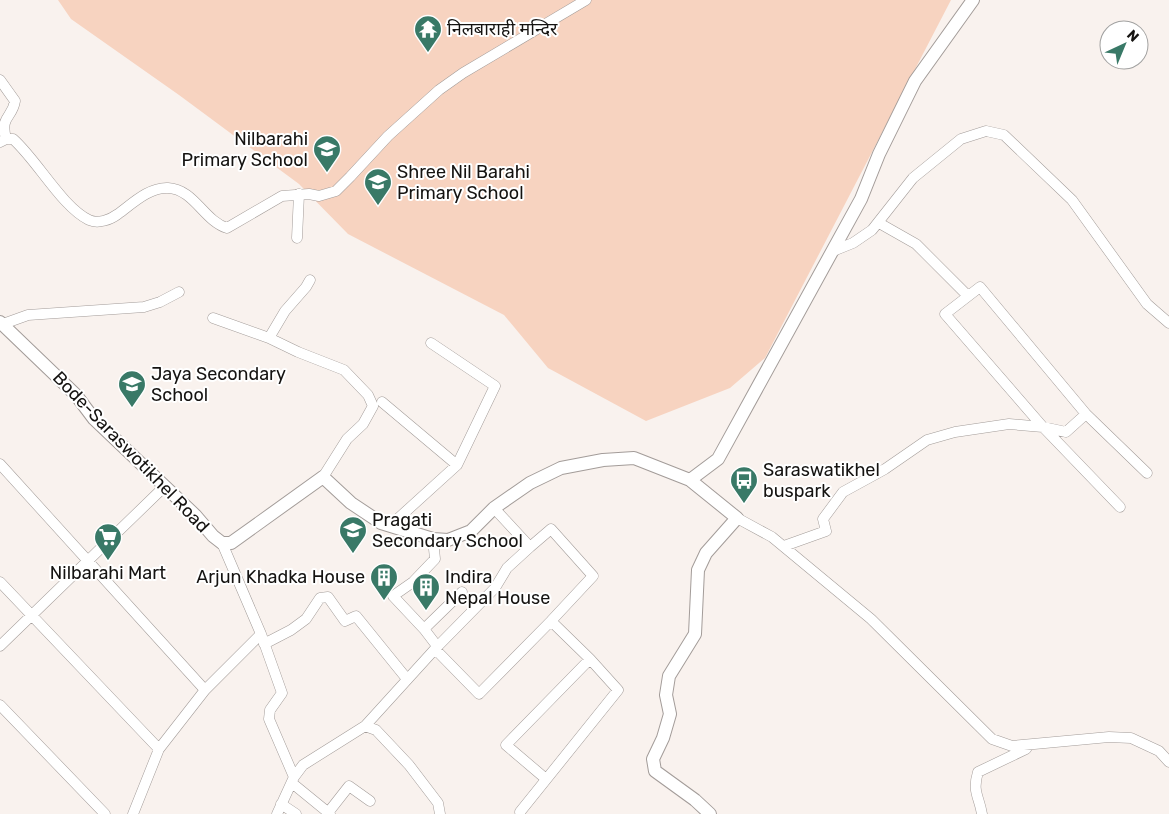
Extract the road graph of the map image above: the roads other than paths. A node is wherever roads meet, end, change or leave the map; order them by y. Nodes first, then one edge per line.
1 (586, 0) edge
2 (973, 0) edge
3 (0, 80) edge
4 (3, 140) edge
5 (298, 194) junction
6 (879, 223) junction
7 (297, 238) dead end
8 (833, 251) junction
9 (310, 280) dead end
10 (179, 292) dead end
11 (968, 296) junction
12 (213, 318) dead end
13 (1169, 322) edge
14 (2, 326) edge
15 (269, 338) junction
16 (431, 343) dead end
17 (382, 402) dead end
18 (1086, 414) junction
19 (1043, 427) junction
20 (0, 464) edge
21 (457, 465) junction
22 (1146, 473) dead end
23 (323, 477) junction
24 (690, 480) junction
25 (164, 487) junction
26 (1120, 507) dead end
27 (494, 508) junction
28 (737, 518) junction
29 (392, 524) dead end
30 (433, 539) junction
31 (222, 543) junction
32 (784, 546) junction
33 (530, 547) junction
34 (87, 561) junction
35 (0, 582) edge
36 (462, 592) dead end
37 (31, 615) junction
38 (551, 621) junction
39 (424, 630) junction
40 (262, 639) junction
41 (0, 646) edge
42 (436, 647) junction
43 (590, 659) junction
44 (408, 679) junction
45 (205, 690) junction
46 (0, 705) edge
47 (365, 726) junction
48 (1028, 745) junction
49 (158, 749) junction
50 (1169, 762) edge
51 (546, 779) junction
52 (293, 780) junction
53 (370, 802) dead end
54 (281, 804) junction
55 (520, 812) dead end
56 (328, 813) edge
57 (105, 814) edge
58 (133, 814) edge
59 (277, 814) edge
60 (296, 814) edge
61 (440, 814) edge
62 (710, 814) edge
63 (982, 814) edge

1 - 5 street
2 - 8 street
3 - 4 street
4 - 5 street
5 - 7 street
6 - 8 street
6 - 11 street
6 - 13 street
8 - 24 street
9 - 15 street
10 - 14 street
11 - 18 street
11 - 19 street
12 - 15 street
14 - 25 street, Bode-Saraswotikhel Road
15 - 23 street
16 - 21 street
17 - 21 street
18 - 19 street
18 - 22 street
19 - 26 street
19 - 32 street
20 - 34 street
21 - 29 street
23 - 30 street
23 - 31 street, Bode-Saraswotikhel Road
24 - 27 street
24 - 28 street
25 - 31 street, Bode-Saraswotikhel Road
25 - 34 street
27 - 30 street
27 - 33 street
28 - 32 street
28 - 62 street
30 - 39 street
31 - 40 street
32 - 48 street
33 - 38 street
33 - 42 street
34 - 37 street
34 - 45 street
35 - 37 street
36 - 39 street
37 - 41 street
37 - 49 street
38 - 42 street
38 - 43 street
39 - 42 street
40 - 44 street
40 - 45 street
40 - 52 street
42 - 44 street
43 - 51 street
43 - 51 street
44 - 47 street
45 - 49 street
46 - 57 street
47 - 52 street
47 - 61 street
48 - 50 street
48 - 63 street
49 - 58 street
51 - 55 street
52 - 54 street
52 - 56 street
53 - 56 street
54 - 59 street
54 - 60 street

